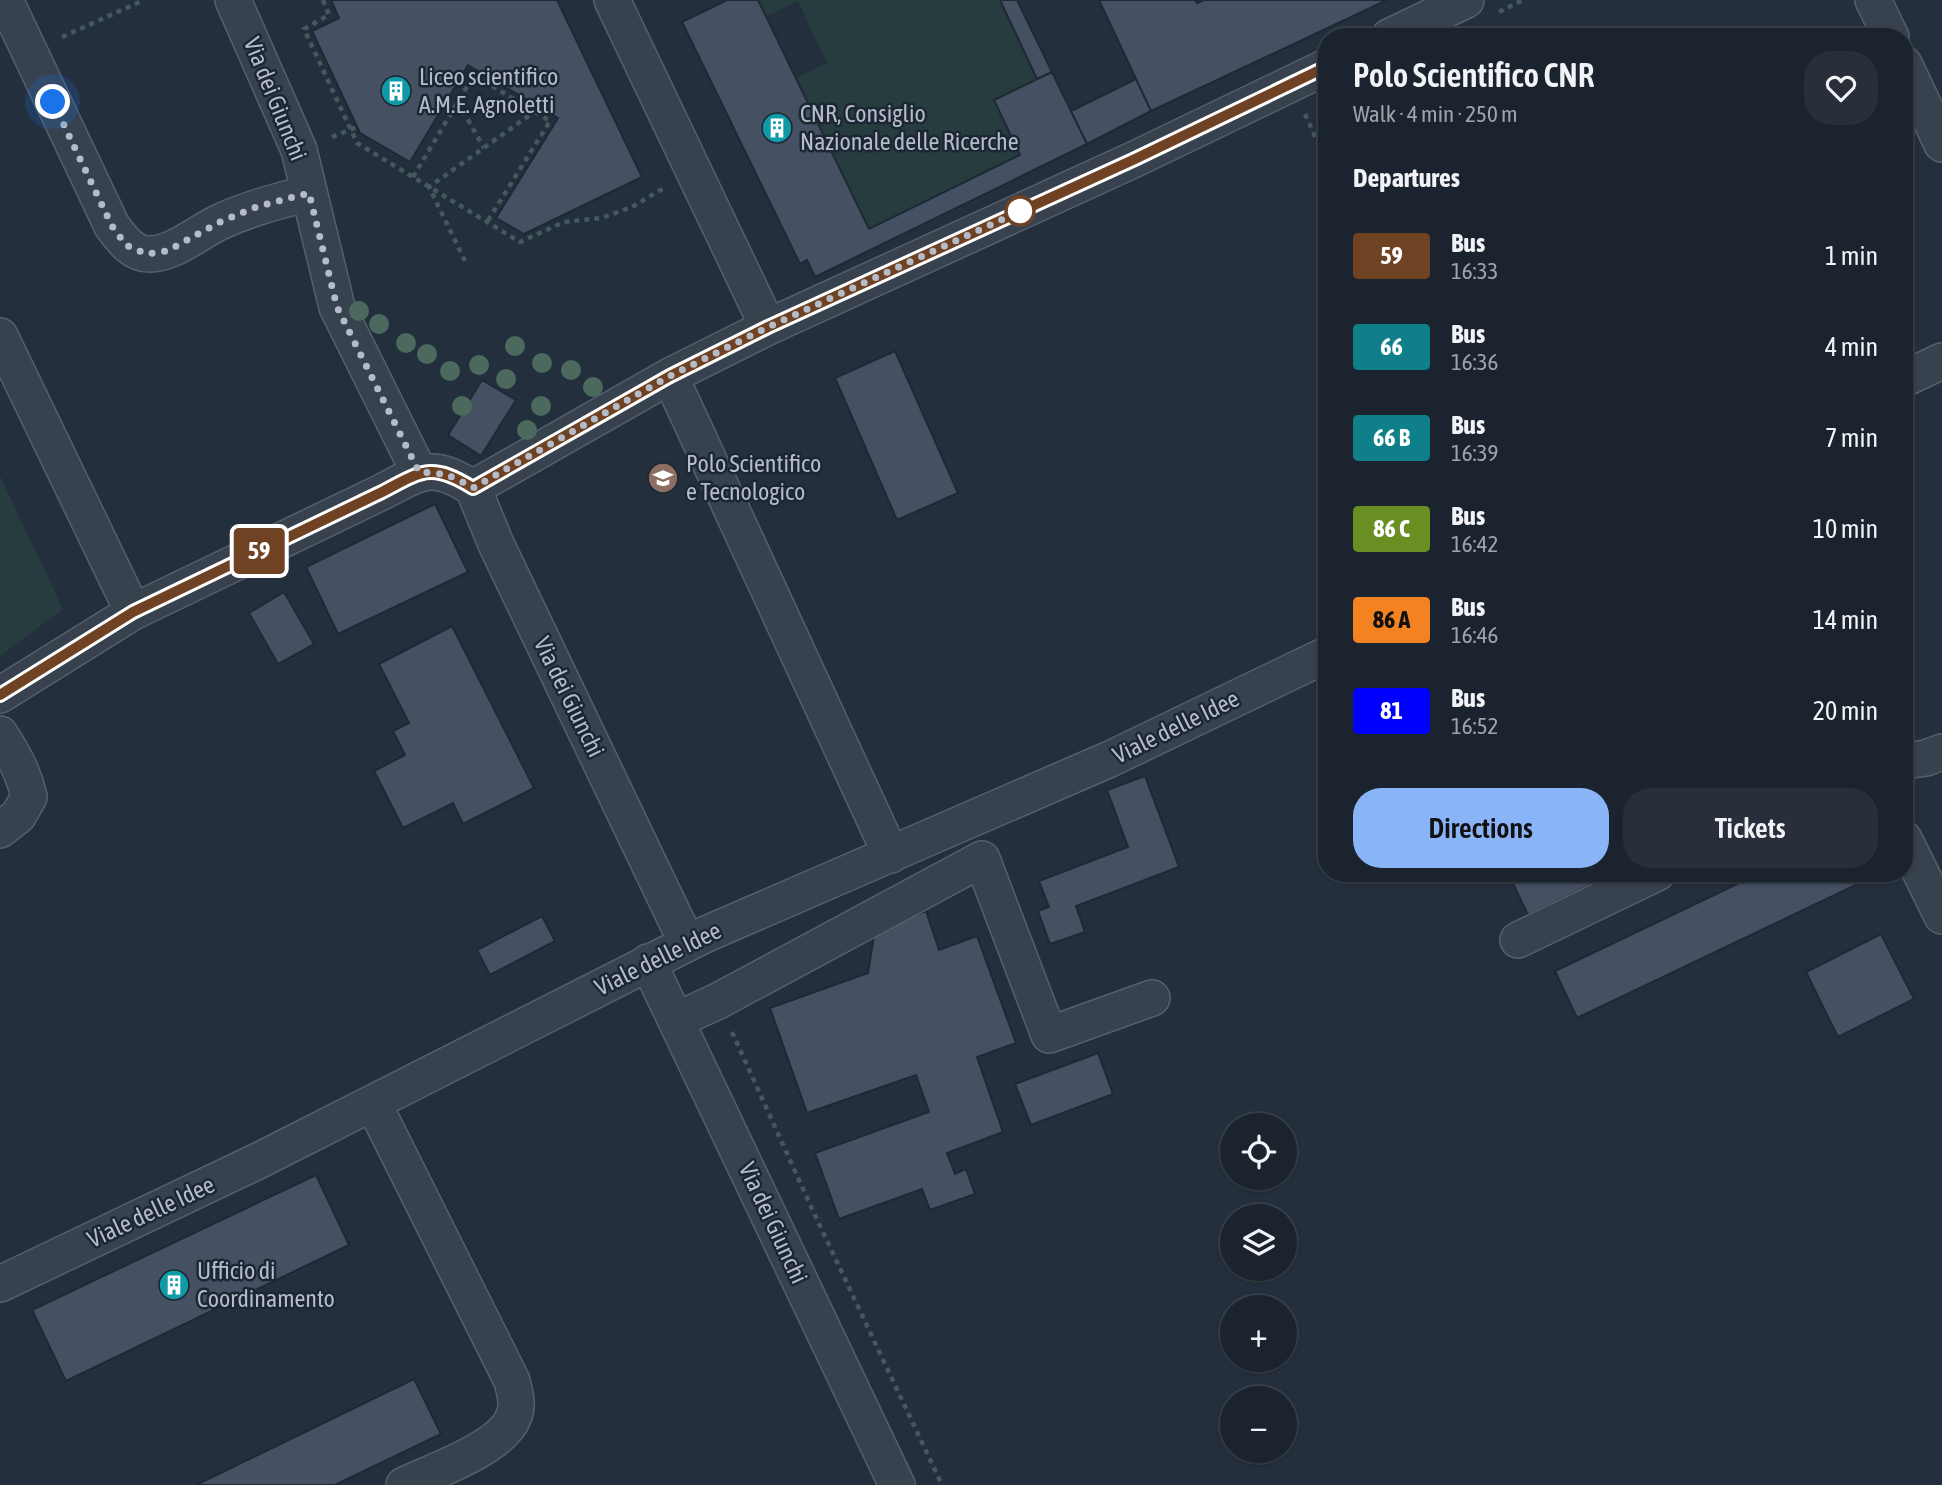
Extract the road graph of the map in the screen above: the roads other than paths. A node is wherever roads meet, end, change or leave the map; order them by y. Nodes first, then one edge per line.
1 (5, 0) edge
2 (233, 0) edge
3 (612, 0) edge
4 (1466, 0) edge
5 (1873, 0) edge
6 (1408, 28) edge
7 (1887, 28) edge
8 (1318, 71) edge
9 (1913, 83) edge
10 (1942, 144) edge
11 (309, 193) junction
12 (768, 327) junction
13 (0, 336) edge
14 (1942, 361) edge
15 (1913, 375) edge
16 (670, 376) junction
17 (417, 470) junction
18 (473, 488) junction
19 (133, 612) junction
20 (1318, 659) edge
21 (0, 695) edge
22 (0, 734) edge
23 (1942, 752) edge
24 (1913, 760) edge
25 (0, 830) edge
26 (891, 855) junction
27 (1913, 857) edge
28 (1638, 882) edge
29 (1942, 916) edge
30 (1518, 940) dead end
31 (687, 943) junction
32 (648, 962) junction
33 (1152, 998) dead end
34 (677, 1020) junction
35 (373, 1102) junction
36 (0, 1284) edge
37 (404, 1485) edge
38 (897, 1485) edge

1 - 11 street
2 - 11 street, Via dei Giunchi
3 - 12 street
4 - 6 street
5 - 7 street
8 - 12 street
9 - 10 street
11 - 17 street, Via dei Giunchi
12 - 16 street
13 - 19 street
14 - 15 street
16 - 18 street
16 - 26 street
17 - 18 street
17 - 19 street
18 - 31 street, Via dei Giunchi
19 - 21 street
20 - 26 street, Viale delle Idee
22 - 25 street
23 - 24 street
26 - 31 street, Viale delle Idee
27 - 29 street
28 - 30 street
31 - 32 street, Viale delle Idee
32 - 34 street, Via dei Giunchi
32 - 35 street, Viale delle Idee
33 - 34 street
34 - 38 street, Via dei Giunchi
35 - 36 street, Viale delle Idee
35 - 37 street

